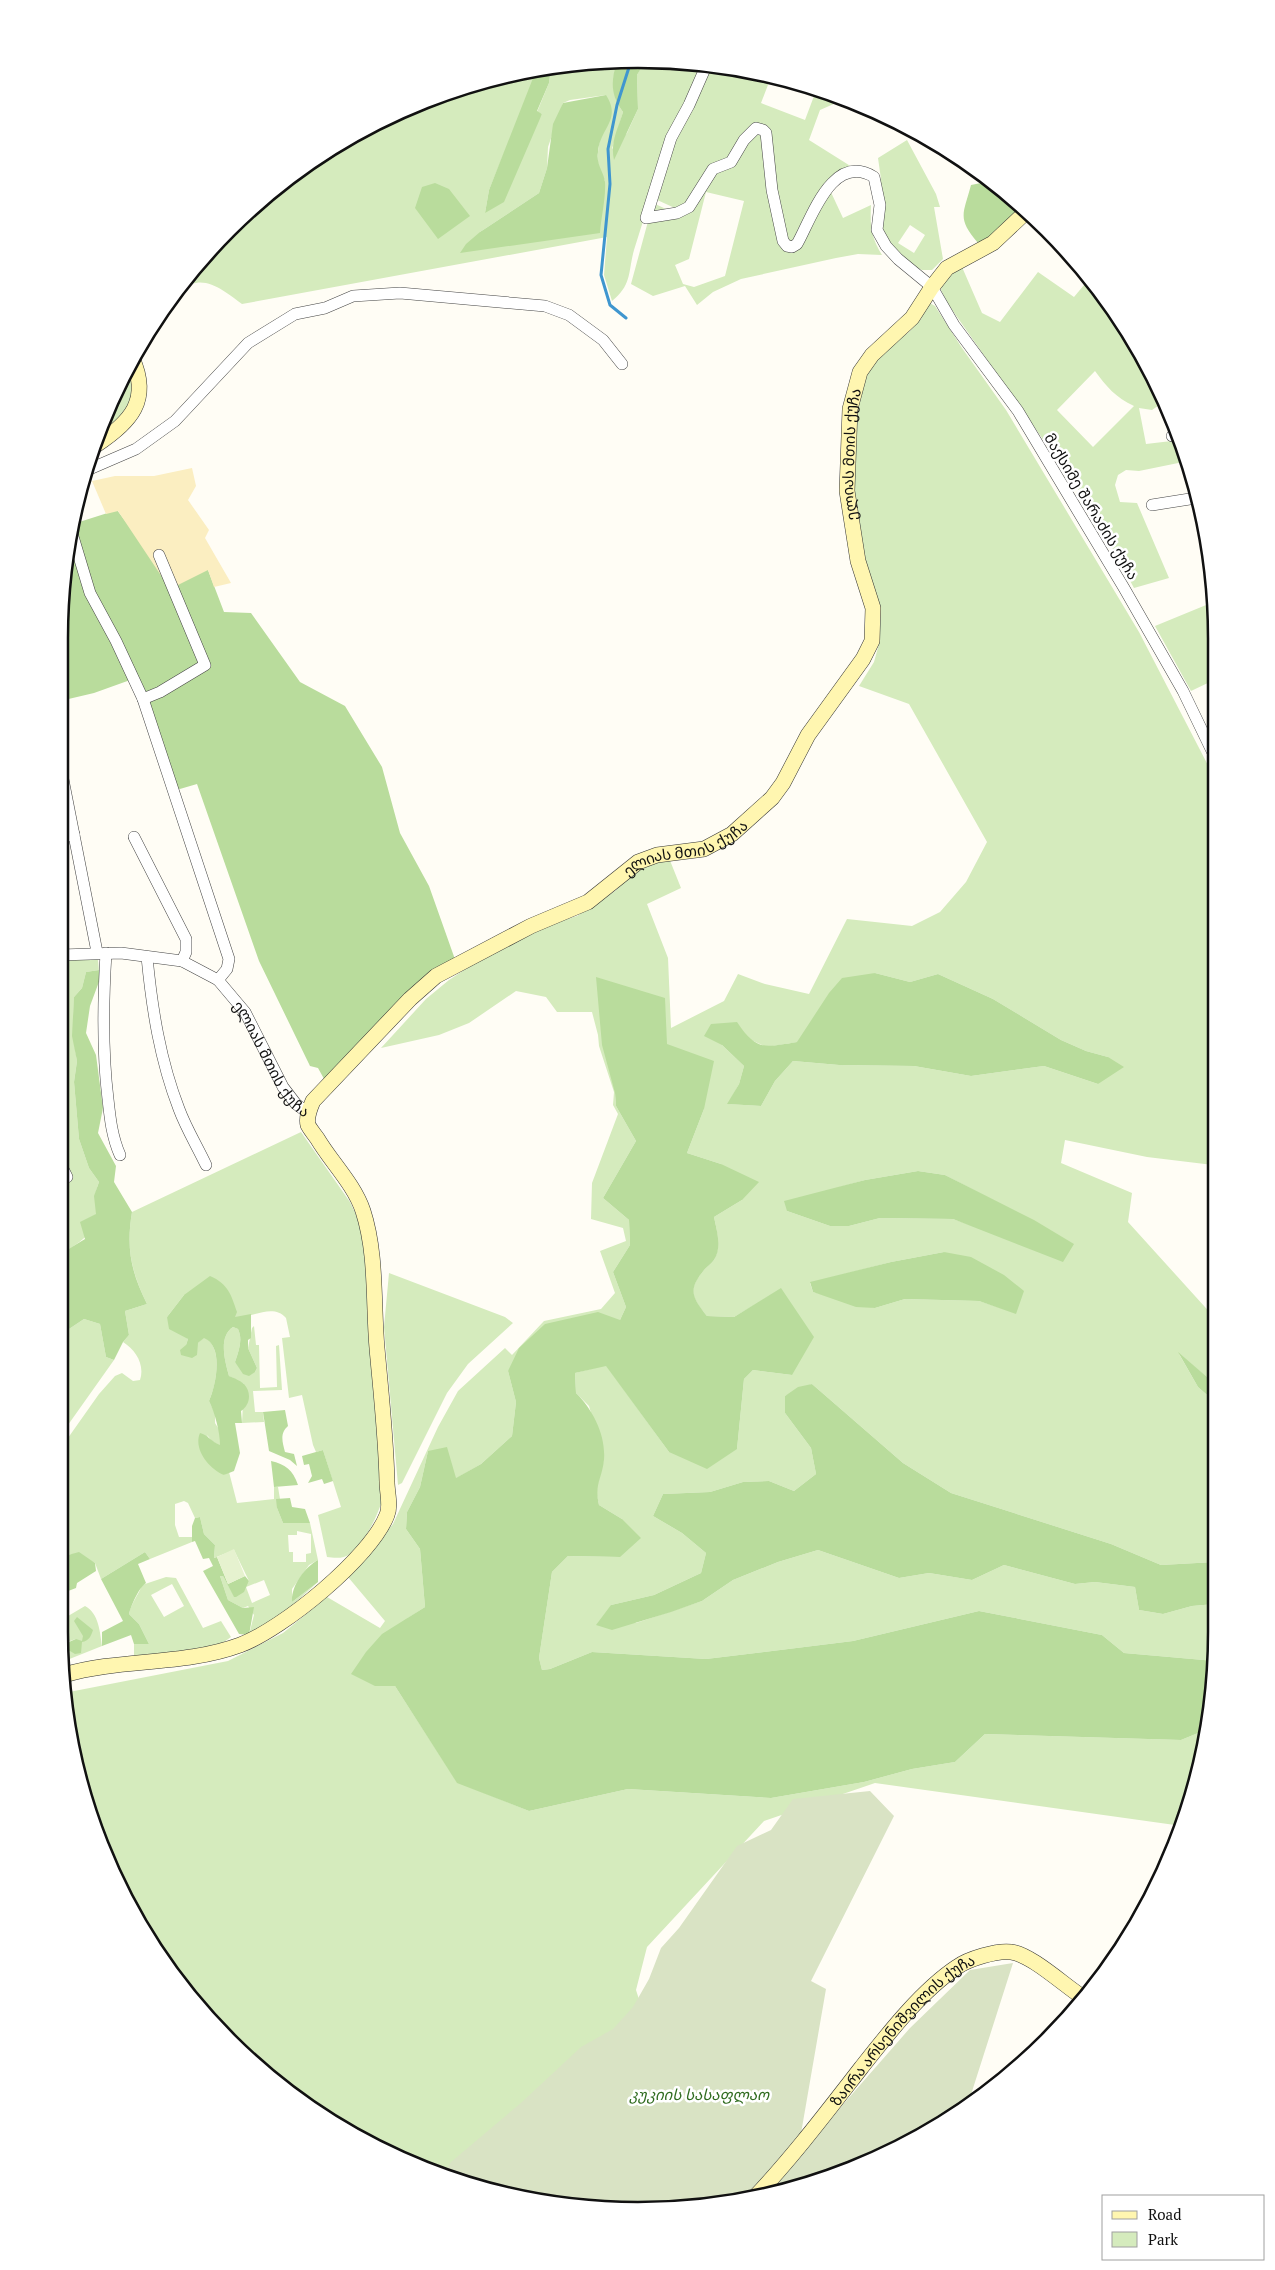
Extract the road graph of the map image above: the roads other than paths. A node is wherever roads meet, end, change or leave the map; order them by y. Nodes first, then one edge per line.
1 (704, 71) edge
2 (1021, 216) edge
3 (932, 287) junction
4 (622, 364) dead end
5 (136, 367) edge
6 (103, 440) edge
7 (94, 467) edge
8 (1190, 499) edge
9 (1152, 505) dead end
10 (75, 542) edge
11 (159, 554) dead end
12 (143, 699) junction
13 (1208, 743) edge
14 (68, 806) edge
15 (74, 834) junction
16 (68, 836) edge
17 (134, 837) dead end
18 (102, 952) junction
19 (68, 954) edge
20 (147, 957) junction
21 (182, 961) junction
22 (218, 980) junction
23 (308, 1113) junction
24 (120, 1155) dead end
25 (206, 1165) dead end
26 (69, 1674) edge
27 (1078, 1994) edge
28 (763, 2189) edge

1 - 3 street
2 - 3 street, ელიას მთის ქუჩა
3 - 13 street, მაქსიმე შარაძის ქუჩა
3 - 23 street, ელიას მთის ქუჩა
4 - 7 street
5 - 6 street
8 - 9 street
10 - 12 street
11 - 12 street
12 - 22 street
14 - 15 street
15 - 16 street
15 - 18 street
17 - 21 street
18 - 19 street, ელიას მთის ქუჩა
18 - 20 street, ელიას მთის ქუჩა
18 - 24 street
20 - 21 street, ელიას მთის ქუჩა
20 - 25 street
21 - 22 street, ელიას მთის ქუჩა
22 - 23 street, ელიას მთის ქუჩა
23 - 26 street
27 - 28 street, ზაირა არსენიშვილის ქუჩა

